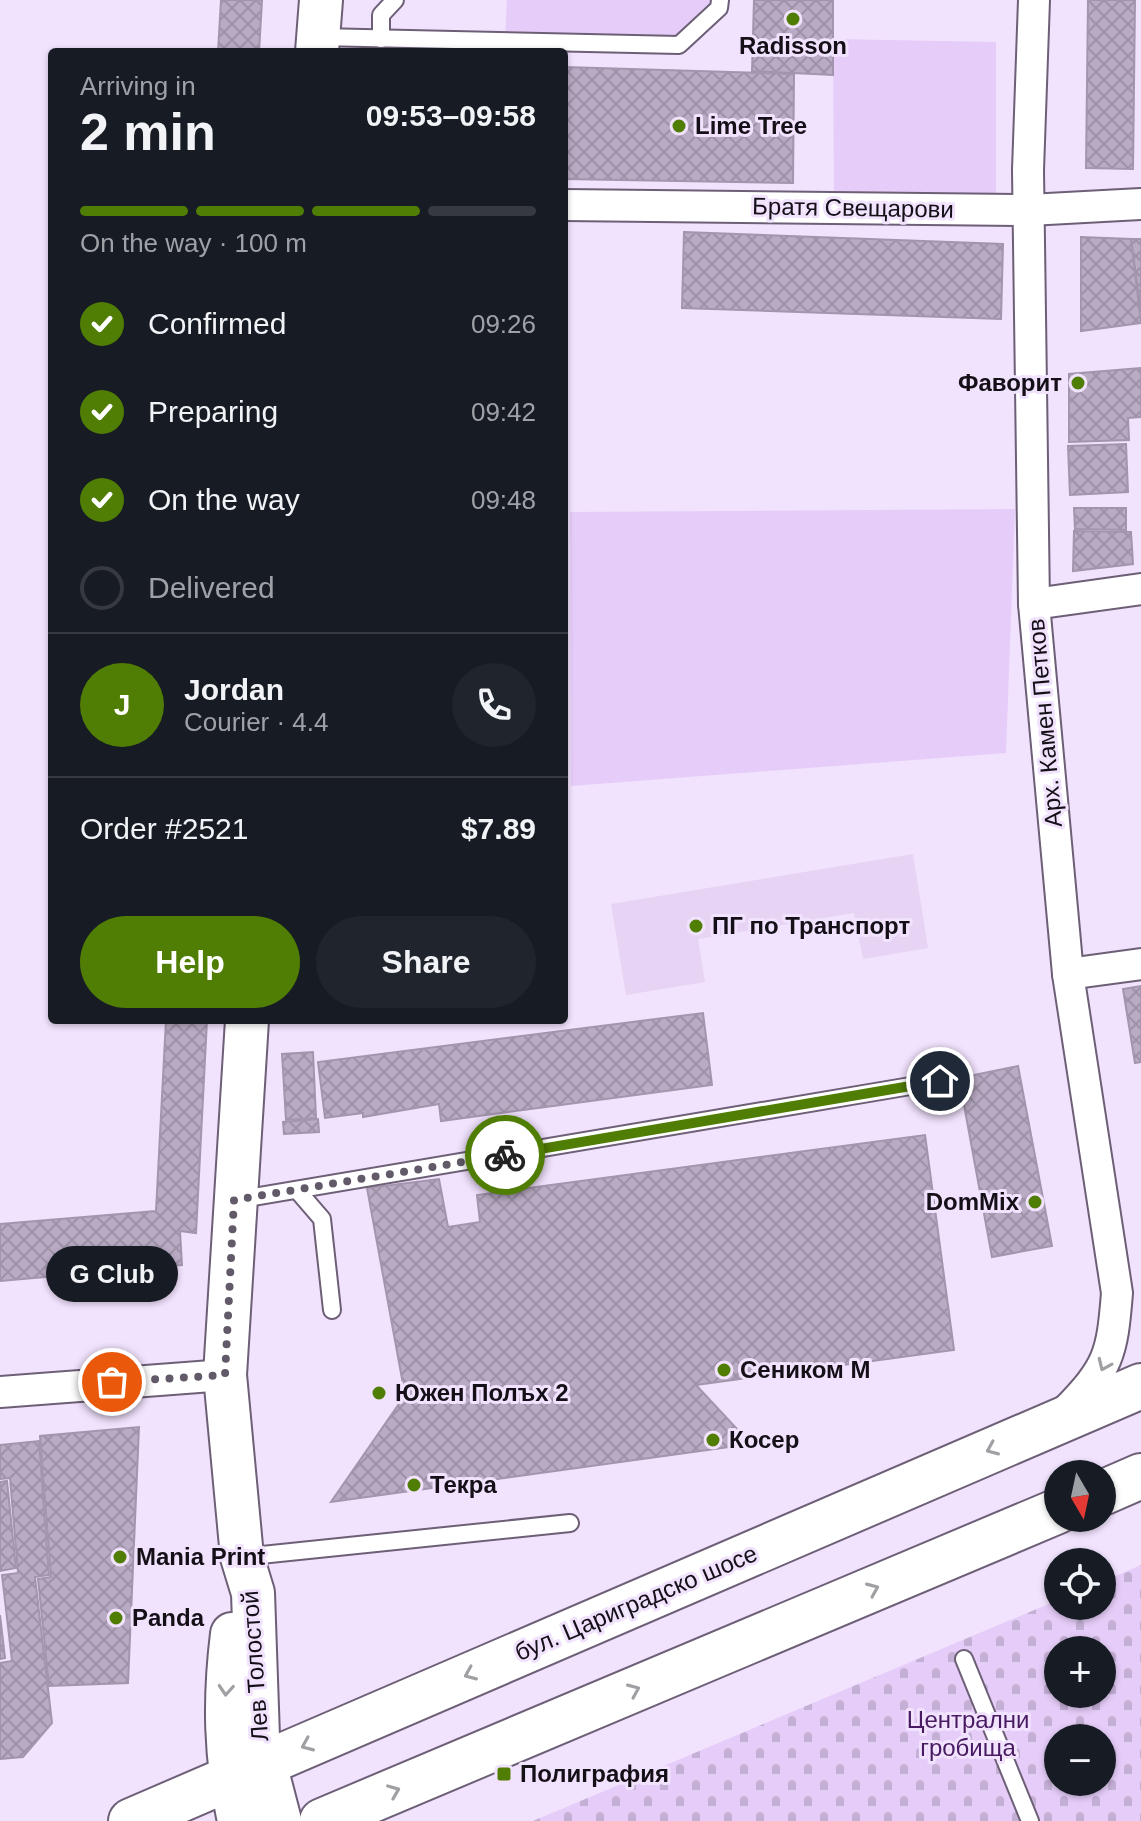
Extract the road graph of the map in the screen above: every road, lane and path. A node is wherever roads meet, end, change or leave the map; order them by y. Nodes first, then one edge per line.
1 (395, 0) edge
2 (720, 0) edge
3 (1034, 0) edge
4 (318, 30) edge
5 (381, 39) junction
6 (1141, 204) edge
7 (568, 205) edge
8 (1029, 210) junction
9 (1141, 589) edge
10 (1034, 604) junction
11 (1141, 964) edge
12 (1068, 974) junction
13 (247, 1024) edge
14 (940, 1081) dead end
15 (297, 1190) junction
16 (234, 1200) junction
17 (1117, 1293) junction
18 (332, 1310) dead end
19 (1141, 1318) edge
20 (225, 1375) junction
21 (1141, 1386) edge
22 (0, 1392) edge
23 (1056, 1422) junction
24 (1141, 1476) edge
25 (1116, 1487) edge
26 (1044, 1517) edge
27 (570, 1523) dead end
28 (241, 1550) junction
29 (964, 1659) dead end
30 (247, 1770) junction
31 (131, 1821) edge
32 (239, 1821) edge
33 (280, 1821) edge
34 (322, 1821) edge
35 (1030, 1821) edge

1 - 5 lane
2 - 5 lane
3 - 8 street, Арх. Камен Петков
4 - 5 lane
6 - 8 street, Братя Свещарови
7 - 8 street, Братя Свещарови
8 - 10 street, Арх. Камен Петков
9 - 10 street
10 - 12 street, Арх. Камен Петков
11 - 12 street
12 - 17 street, Арх. Камен Петков
13 - 16 street, Лев Толостой
14 - 15 lane
15 - 16 lane
15 - 18 lane
16 - 20 street, Лев Толостой
17 - 19 street
17 -> 23 street, Арх. Камен Петков
20 - 22 street
20 - 28 street, Лев Толостой
21 - 23 main road, бул. Цариградско шосе
23 -> 30 main road, бул. Цариградско шосе
24 - 25 main road
34 -> 26 main road
27 - 28 lane
28 - 30 street, Лев Толостой
29 - 35 lane
30 - 31 main road, бул. Цариградско шосе
30 - 32 street, Лев Толостой
30 - 33 street, Лев Толостой

